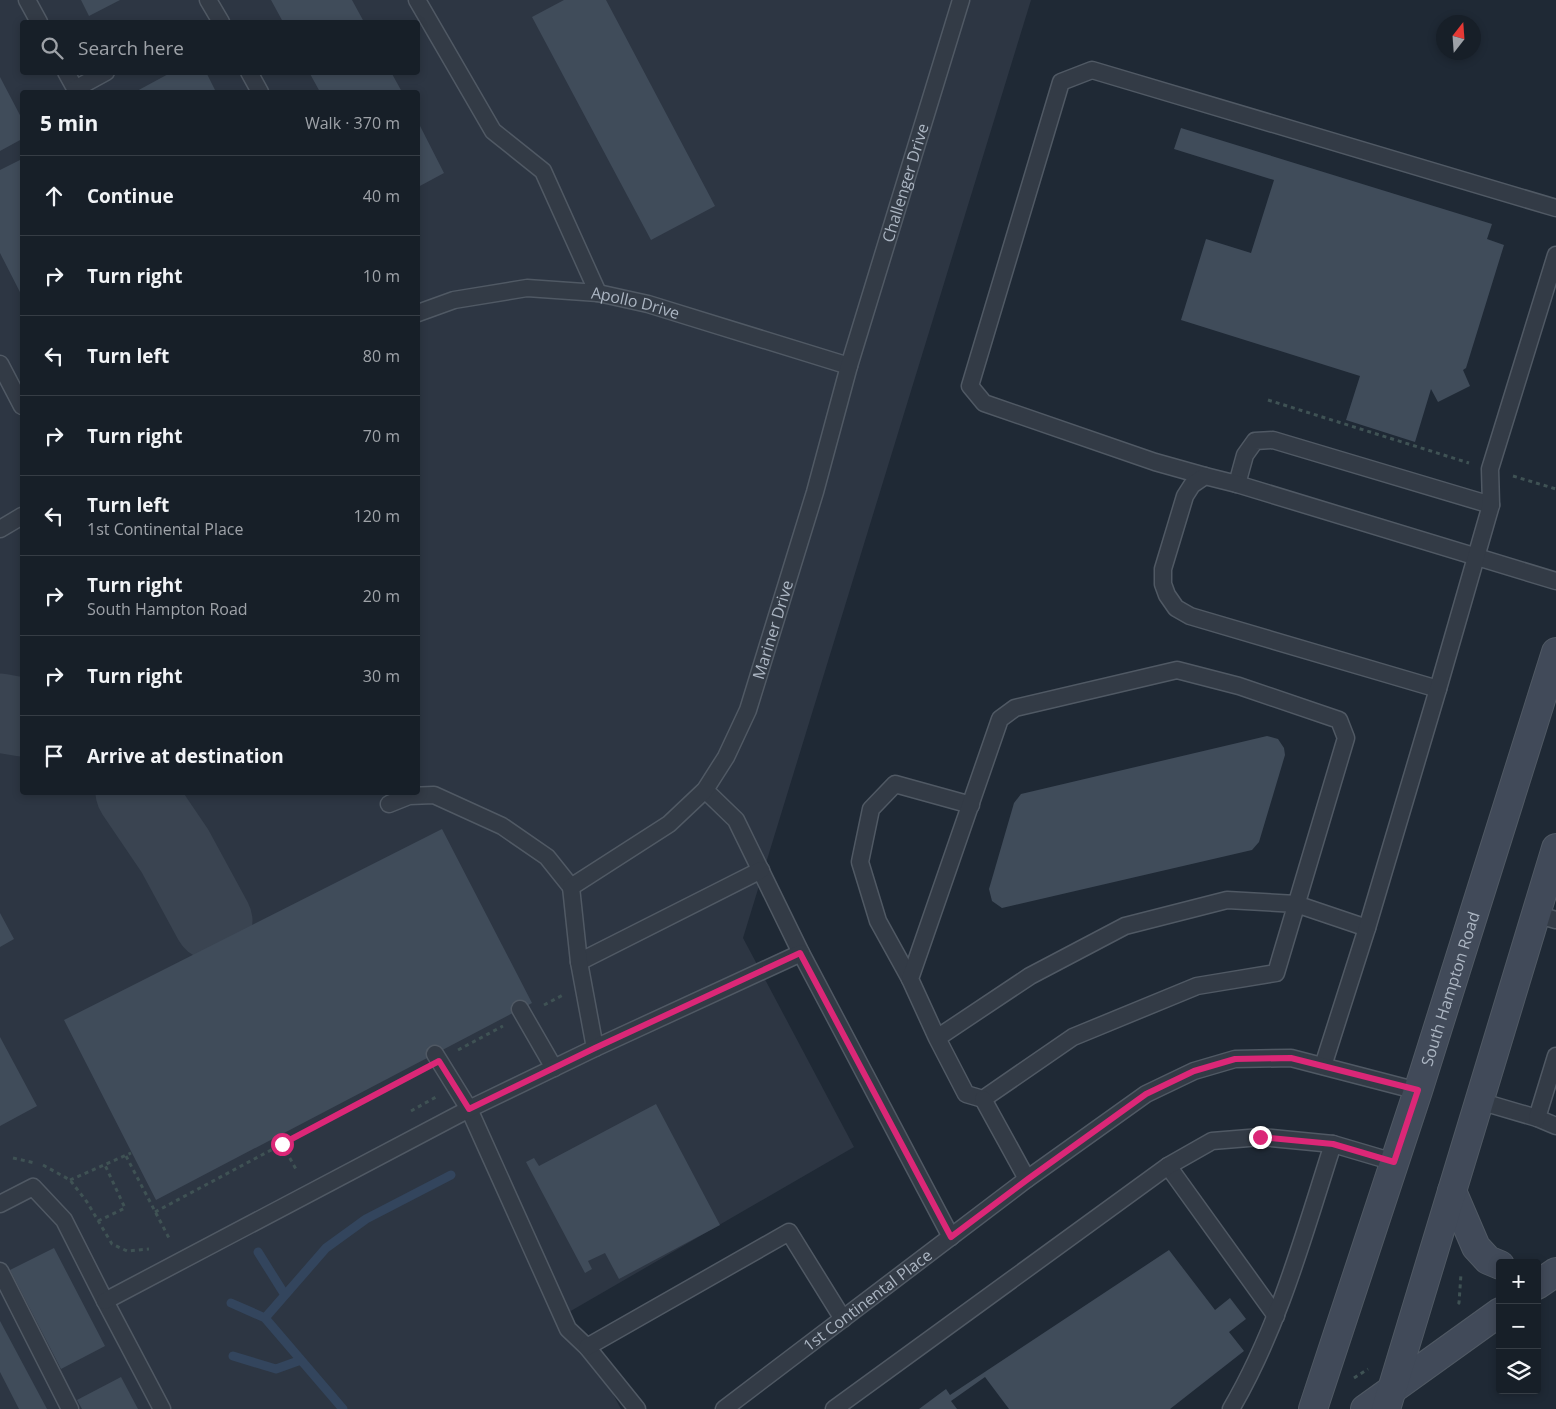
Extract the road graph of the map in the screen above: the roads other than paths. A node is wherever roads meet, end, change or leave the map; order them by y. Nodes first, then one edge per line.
1 (27, 0) edge
2 (208, 0) edge
3 (417, 0) edge
4 (961, 0) edge
5 (38, 20) edge
6 (214, 20) edge
7 (68, 75) edge
8 (101, 75) edge
9 (251, 75) edge
10 (75, 90) edge
11 (78, 90) edge
12 (259, 90) edge
13 (1556, 208) edge
14 (1556, 255) edge
15 (598, 294) junction
16 (420, 312) edge
17 (0, 364) edge
18 (849, 366) junction
19 (20, 402) edge
20 (1205, 476) junction
21 (1237, 484) junction
22 (1491, 505) junction
23 (20, 517) edge
24 (0, 529) edge
25 (1476, 556) junction
26 (1556, 581) edge
27 (1556, 652) edge
28 (1438, 689) junction
29 (705, 790) junction
30 (389, 804) dead end
31 (971, 805) junction
32 (1556, 848) edge
33 (761, 870) junction
34 (571, 887) junction
35 (1296, 904) junction
36 (1545, 917) edge
37 (1366, 928) junction
38 (800, 953) junction
39 (579, 962) junction
40 (910, 979) junction
41 (522, 1012) road end
42 (937, 1038) junction
43 (595, 1048) junction
44 (1556, 1056) edge
45 (437, 1057) road end
46 (1323, 1066) junction
47 (554, 1068) junction
48 (1418, 1090) junction
49 (983, 1099) junction
50 (1479, 1101) junction
51 (469, 1109) junction
52 (1538, 1118) junction
53 (1556, 1126) edge
54 (1333, 1144) junction
55 (1394, 1162) junction
56 (1168, 1166) junction
57 (1028, 1179) junction
58 (1452, 1191) junction
59 (0, 1204) edge
60 (951, 1237) junction
61 (1496, 1263) edge
62 (1541, 1270) edge
63 (0, 1271) edge
64 (1556, 1271) edge
65 (1541, 1282) edge
66 (104, 1302) junction
67 (1496, 1315) edge
68 (1276, 1316) junction
69 (843, 1319) junction
70 (587, 1347) junction
71 (1389, 1399) edge
72 (70, 1409) edge
73 (162, 1409) edge
74 (637, 1409) edge
75 (724, 1409) edge
76 (834, 1409) edge
77 (1231, 1409) edge
78 (1313, 1409) edge
79 (1365, 1409) edge

1 - 5 lane
2 - 6 lane
3 - 15 lane
4 - 18 lane, Challenger Drive
7 - 10 lane
8 - 11 lane
9 - 12 lane
13 - 20 lane
14 - 22 lane
15 - 16 lane, Apollo Drive
15 - 18 lane, Apollo Drive
17 - 19 lane
18 - 29 lane, Mariner Drive
20 - 21 lane
20 - 28 lane
21 - 22 lane
21 - 25 lane
22 - 25 lane
23 - 24 lane
25 - 26 lane
25 - 28 lane
27 - 48 main road, South Hampton Road
28 - 37 lane
29 - 33 lane
29 - 34 lane, Mariner Drive
30 - 34 lane
31 - 35 lane
31 - 40 lane
31 - 40 lane
32 - 36 main road
33 - 38 lane
33 - 39 lane
34 - 39 lane
35 - 37 lane
35 - 42 lane
35 - 49 lane
36 - 50 main road
37 - 46 lane
38 - 43 lane
38 - 60 lane
39 - 43 lane
40 - 42 lane
41 - 47 lane
42 - 49 lane
43 - 47 lane
44 - 52 lane
45 - 51 lane
46 - 48 lane, 1st Continental Place
46 - 57 lane, 1st Continental Place
47 - 51 lane
48 - 55 main road, South Hampton Road
49 - 57 lane
50 - 52 lane
50 - 58 main road
51 - 66 lane
51 - 70 lane
52 - 53 lane
54 - 55 lane
54 - 56 lane
54 - 68 lane
55 - 78 main road, South Hampton Road
56 - 68 lane
56 - 76 lane
57 - 60 lane, 1st Continental Place
58 - 61 main road
58 - 71 main road
59 - 66 lane
60 - 69 lane, 1st Continental Place
62 - 64 main road
63 - 72 lane
64 - 65 main road
66 - 73 lane
67 - 71 main road
68 - 77 lane
69 - 70 lane
69 - 75 lane, 1st Continental Place
70 - 74 lane
71 - 79 main road

